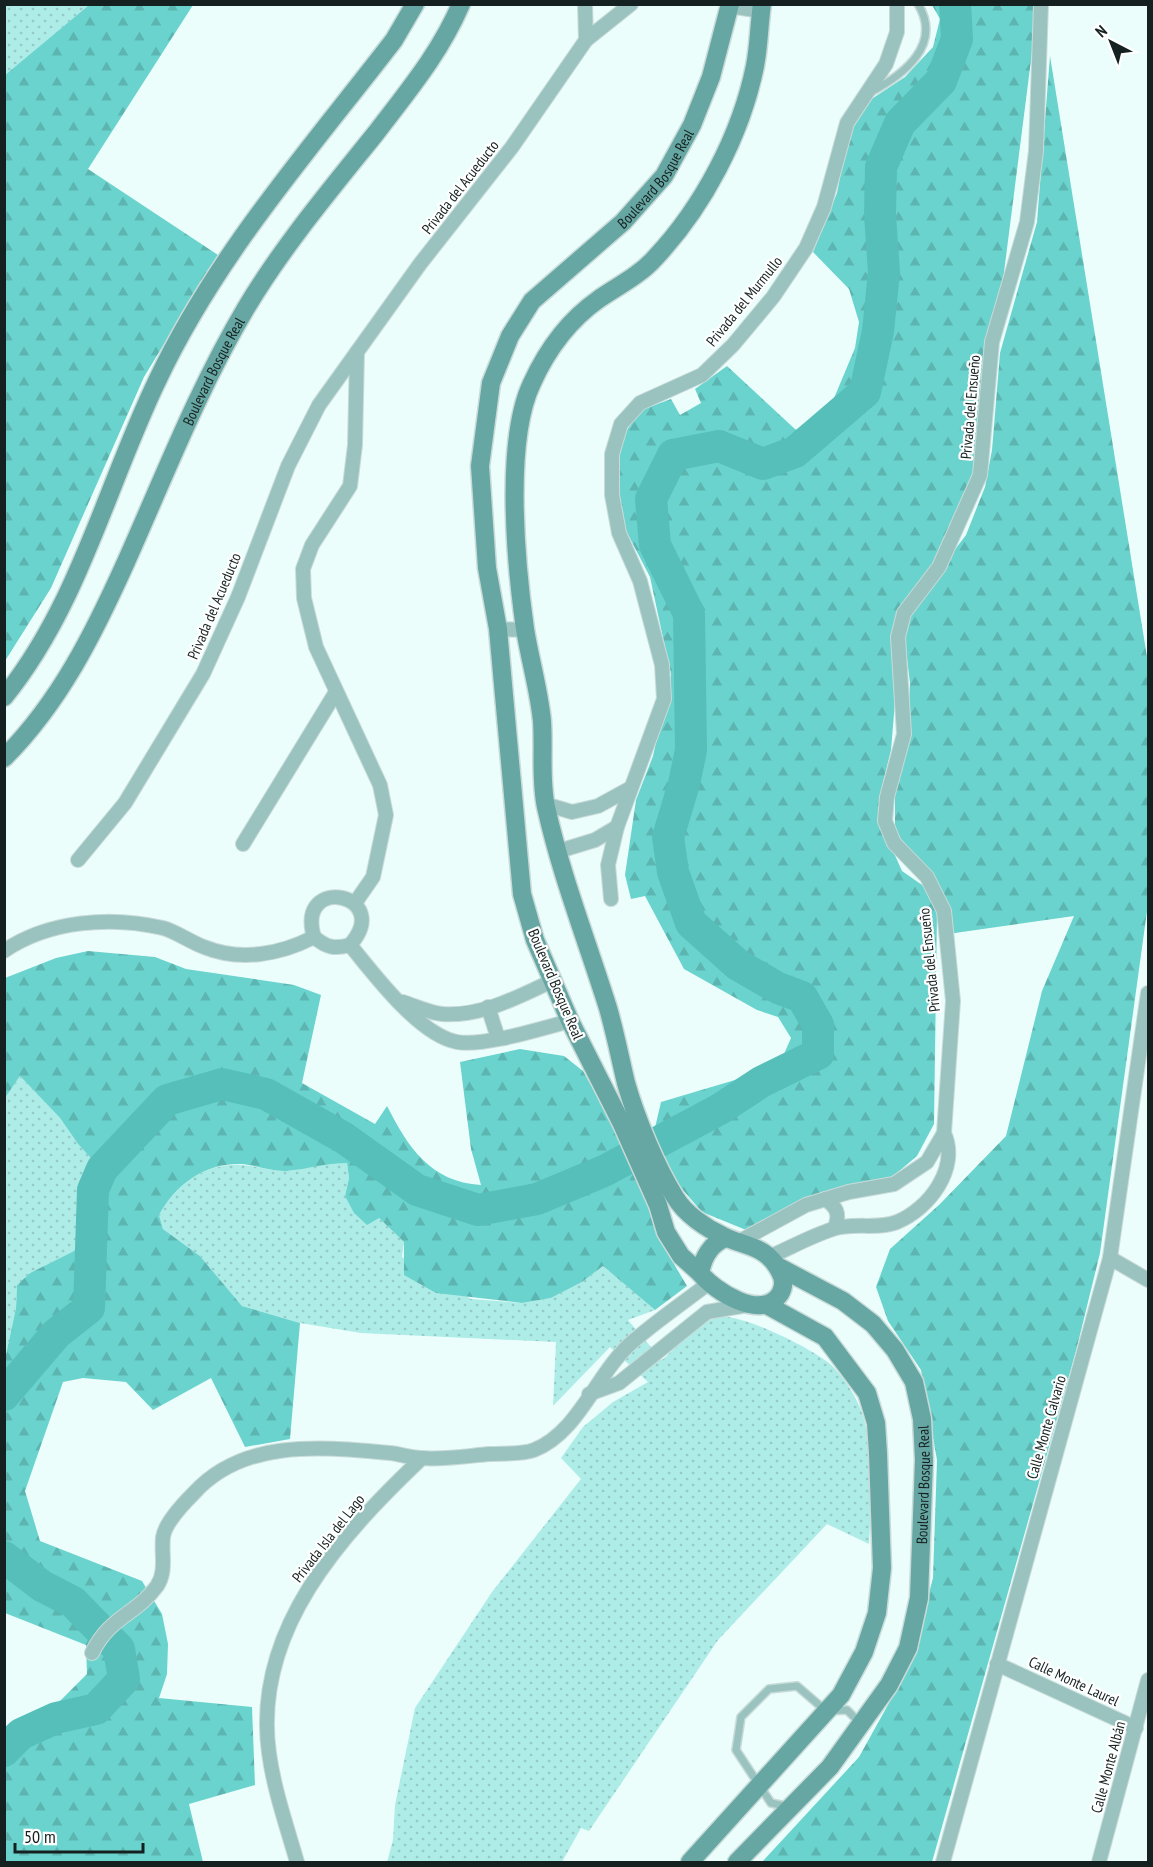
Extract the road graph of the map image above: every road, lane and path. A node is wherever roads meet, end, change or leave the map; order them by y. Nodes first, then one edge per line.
1 (415, 4) edge
2 (461, 4) edge
3 (585, 4) edge
4 (631, 4) edge
5 (897, 4) edge
6 (918, 4) edge
7 (1041, 4) edge
8 (729, 5) edge
9 (762, 8) edge
10 (586, 40) junction
11 (863, 96) junction
12 (357, 352) junction
13 (498, 630) junction
14 (525, 630) junction
15 (336, 692) junction
16 (4, 697) edge
17 (4, 758) edge
18 (629, 789) junction
19 (545, 804) junction
20 (617, 827) junction
21 (243, 844) dead end
22 (559, 851) junction
23 (78, 860) dead end
24 (611, 899) dead end
25 (355, 903) junction
26 (314, 937) junction
27 (350, 945) junction
28 (4, 951) edge
29 (552, 981) junction
30 (1149, 993) edge
31 (395, 999) junction
32 (488, 1007) junction
33 (570, 1021) junction
34 (498, 1038) junction
35 (629, 1121) junction
36 (944, 1133) junction
37 (825, 1199) junction
38 (835, 1227) junction
39 (733, 1239) junction
40 (1110, 1258) junction
41 (773, 1262) junction
42 (705, 1278) junction
43 (1149, 1280) edge
44 (760, 1305) junction
45 (589, 1394) junction
46 (422, 1458) junction
47 (92, 1653) dead end
48 (997, 1664) junction
49 (1149, 1680) edge
50 (826, 1711) junction
51 (861, 1724) junction
52 (1136, 1728) junction
53 (759, 1786) junction
54 (792, 1807) junction
55 (297, 1863) edge
56 (690, 1863) edge
57 (737, 1863) edge
58 (943, 1863) edge
59 (1099, 1863) edge

1 - 16 street
2 - 17 street, Boulevard Bosque Real
3 - 10 street
4 - 10 street, Privada del Acueducto
5 - 11 street, Privada del Murmullo
6 - 11 lane
7 - 36 street, Privada del Ensueño
8 - 9 street, Boulevard Bosque Real
8 - 13 street, Boulevard Bosque Real
9 - 14 street, Boulevard Bosque Real
10 - 12 street, Privada del Acueducto
11 - 18 street, Privada del Murmullo
12 - 15 street
12 - 23 street, Privada del Acueducto
13 - 14 street
13 - 29 street, Boulevard Bosque Real
14 - 19 street, Boulevard Bosque Real
15 - 21 street
15 - 25 street
18 - 19 street
18 - 20 street, Privada del Murmullo
19 - 22 street, Boulevard Bosque Real
20 - 22 street
20 - 24 street, Privada del Murmullo
22 - 35 street, Boulevard Bosque Real
25 - 26 street
25 - 27 street
26 - 27 street
26 - 28 street
27 - 31 street
29 - 32 street
29 - 33 street, Boulevard Bosque Real
30 - 40 street, Calle Monte Calvario
31 - 32 street
31 - 34 street
32 - 34 street
33 - 34 street
33 - 35 street, Boulevard Bosque Real
35 - 39 street, Boulevard Bosque Real
35 - 42 street, Boulevard Bosque Real
36 - 37 street, Privada del Ensueño
36 - 38 street, Privada del Ensueño
37 - 38 street
37 - 39 street, Privada del Ensueño
38 - 41 street, Privada del Ensueño
39 - 41 street
39 - 42 street
40 - 43 street
40 - 48 street, Calle Monte Calvario
41 - 44 street
41 - 51 street, Boulevard Bosque Real
42 - 44 street
42 - 45 street
44 - 45 street
44 - 50 street
45 - 46 street
46 - 47 street
46 - 55 street, Privada Isla del Lago
48 - 52 street, Calle Monte Laurel
48 - 58 street, Calle Monte Calvario
49 - 52 street, Calle Monte Albán
50 - 51 lane
50 - 53 street
50 - 53 lane
51 - 54 street, Boulevard Bosque Real
52 - 59 street, Calle Monte Albán
53 - 54 lane
53 - 56 street
54 - 57 street, Boulevard Bosque Real

